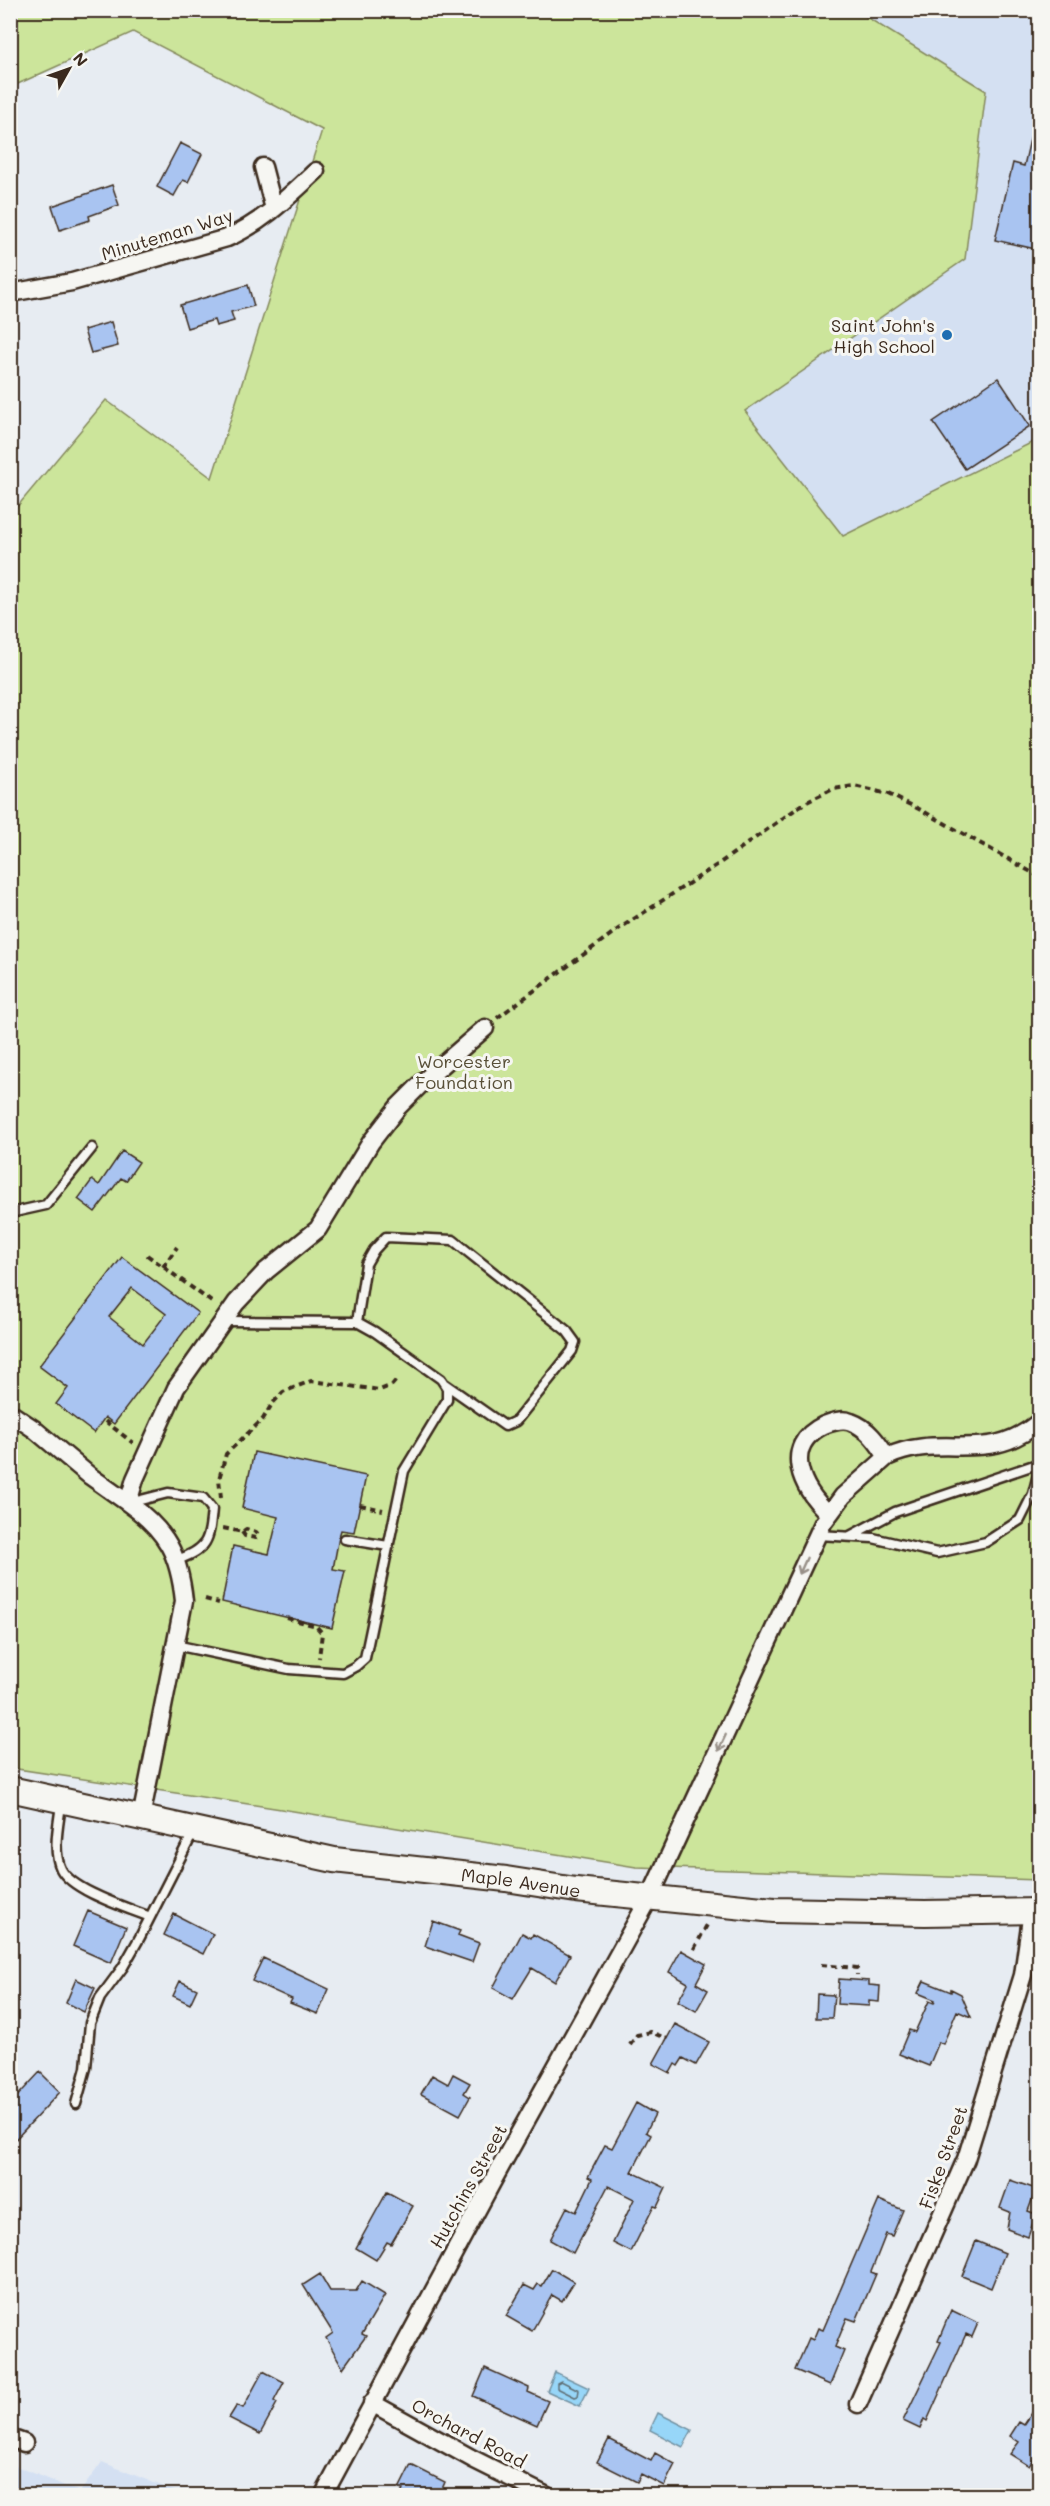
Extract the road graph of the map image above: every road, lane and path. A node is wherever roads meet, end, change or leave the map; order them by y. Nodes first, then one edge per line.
1 (263, 167) dead end
2 (316, 171) dead end
3 (274, 209) junction
4 (10, 293) edge
5 (1040, 877) edge
6 (485, 1028) joint
7 (92, 1148) dead end
8 (10, 1213) edge
9 (177, 1247) dead end
10 (147, 1255) dead end
11 (163, 1267) junction
12 (213, 1303) dead end
13 (223, 1321) junction
14 (357, 1322) junction
15 (397, 1379) dead end
16 (444, 1382) junction
17 (10, 1413) edge
18 (105, 1421) dead end
19 (1039, 1422) edge
20 (147, 1454) junction
21 (887, 1458) junction
22 (1040, 1465) edge
23 (128, 1503) junction
24 (223, 1505) dead end
25 (360, 1505) dead end
26 (387, 1511) dead end
27 (829, 1514) junction
28 (219, 1527) dead end
29 (242, 1532) dead end
30 (816, 1535) junction
31 (848, 1536) junction
32 (345, 1539) dead end
33 (388, 1546) junction
34 (177, 1560) junction
35 (205, 1599) dead end
36 (219, 1603) dead end
37 (287, 1618) dead end
38 (175, 1645) junction
39 (316, 1671) junction
40 (12, 1793) edge
41 (61, 1800) junction
42 (141, 1818) junction
43 (195, 1830) junction
44 (650, 1898) junction
45 (1036, 1911) edge
46 (150, 1917) junction
47 (712, 1917) dead end
48 (694, 1949) dead end
49 (821, 1965) dead end
50 (856, 1975) dead end
51 (667, 2039) dead end
52 (630, 2045) dead end
53 (76, 2104) dead end
54 (372, 2403) junction
55 (858, 2404) dead end
56 (323, 2496) edge
57 (547, 2496) edge

1 - 3 street
2 - 3 street, Minuteman Way
3 - 4 street, Minuteman Way
5 - 6 path
6 - 13 street
7 - 8 lane
9 - 11 path
10 - 11 path
11 - 12 path
13 - 14 lane
13 - 20 street
14 - 16 lane
14 - 16 lane
15 - 24 path
16 - 33 lane
17 - 23 street
18 - 20 path
19 - 21 street
20 - 23 street
21 - 27 street, Hutchins Street
21 - 27 street
22 - 31 lane
22 - 31 lane
23 - 34 street
23 - 34 lane
25 - 26 path
27 - 30 street, Hutchins Street
28 - 29 path
30 - 31 lane
30 -> 44 street, Hutchins Street
32 - 33 lane
33 - 39 lane
34 - 38 street
35 - 36 path
37 - 39 path
38 - 39 lane
38 - 42 street
40 - 41 main road, Maple Avenue
41 - 42 main road, Maple Avenue
41 - 46 lane
42 - 43 main road, Maple Avenue
43 - 44 main road, Maple Avenue
43 - 46 lane
44 - 45 main road, Maple Avenue
44 - 54 street, Hutchins Street
45 - 55 street, Fiske Street
46 - 53 lane
47 - 48 path
49 - 50 path
51 - 52 path
54 - 56 street, Hutchins Street
54 - 57 street, Orchard Road

